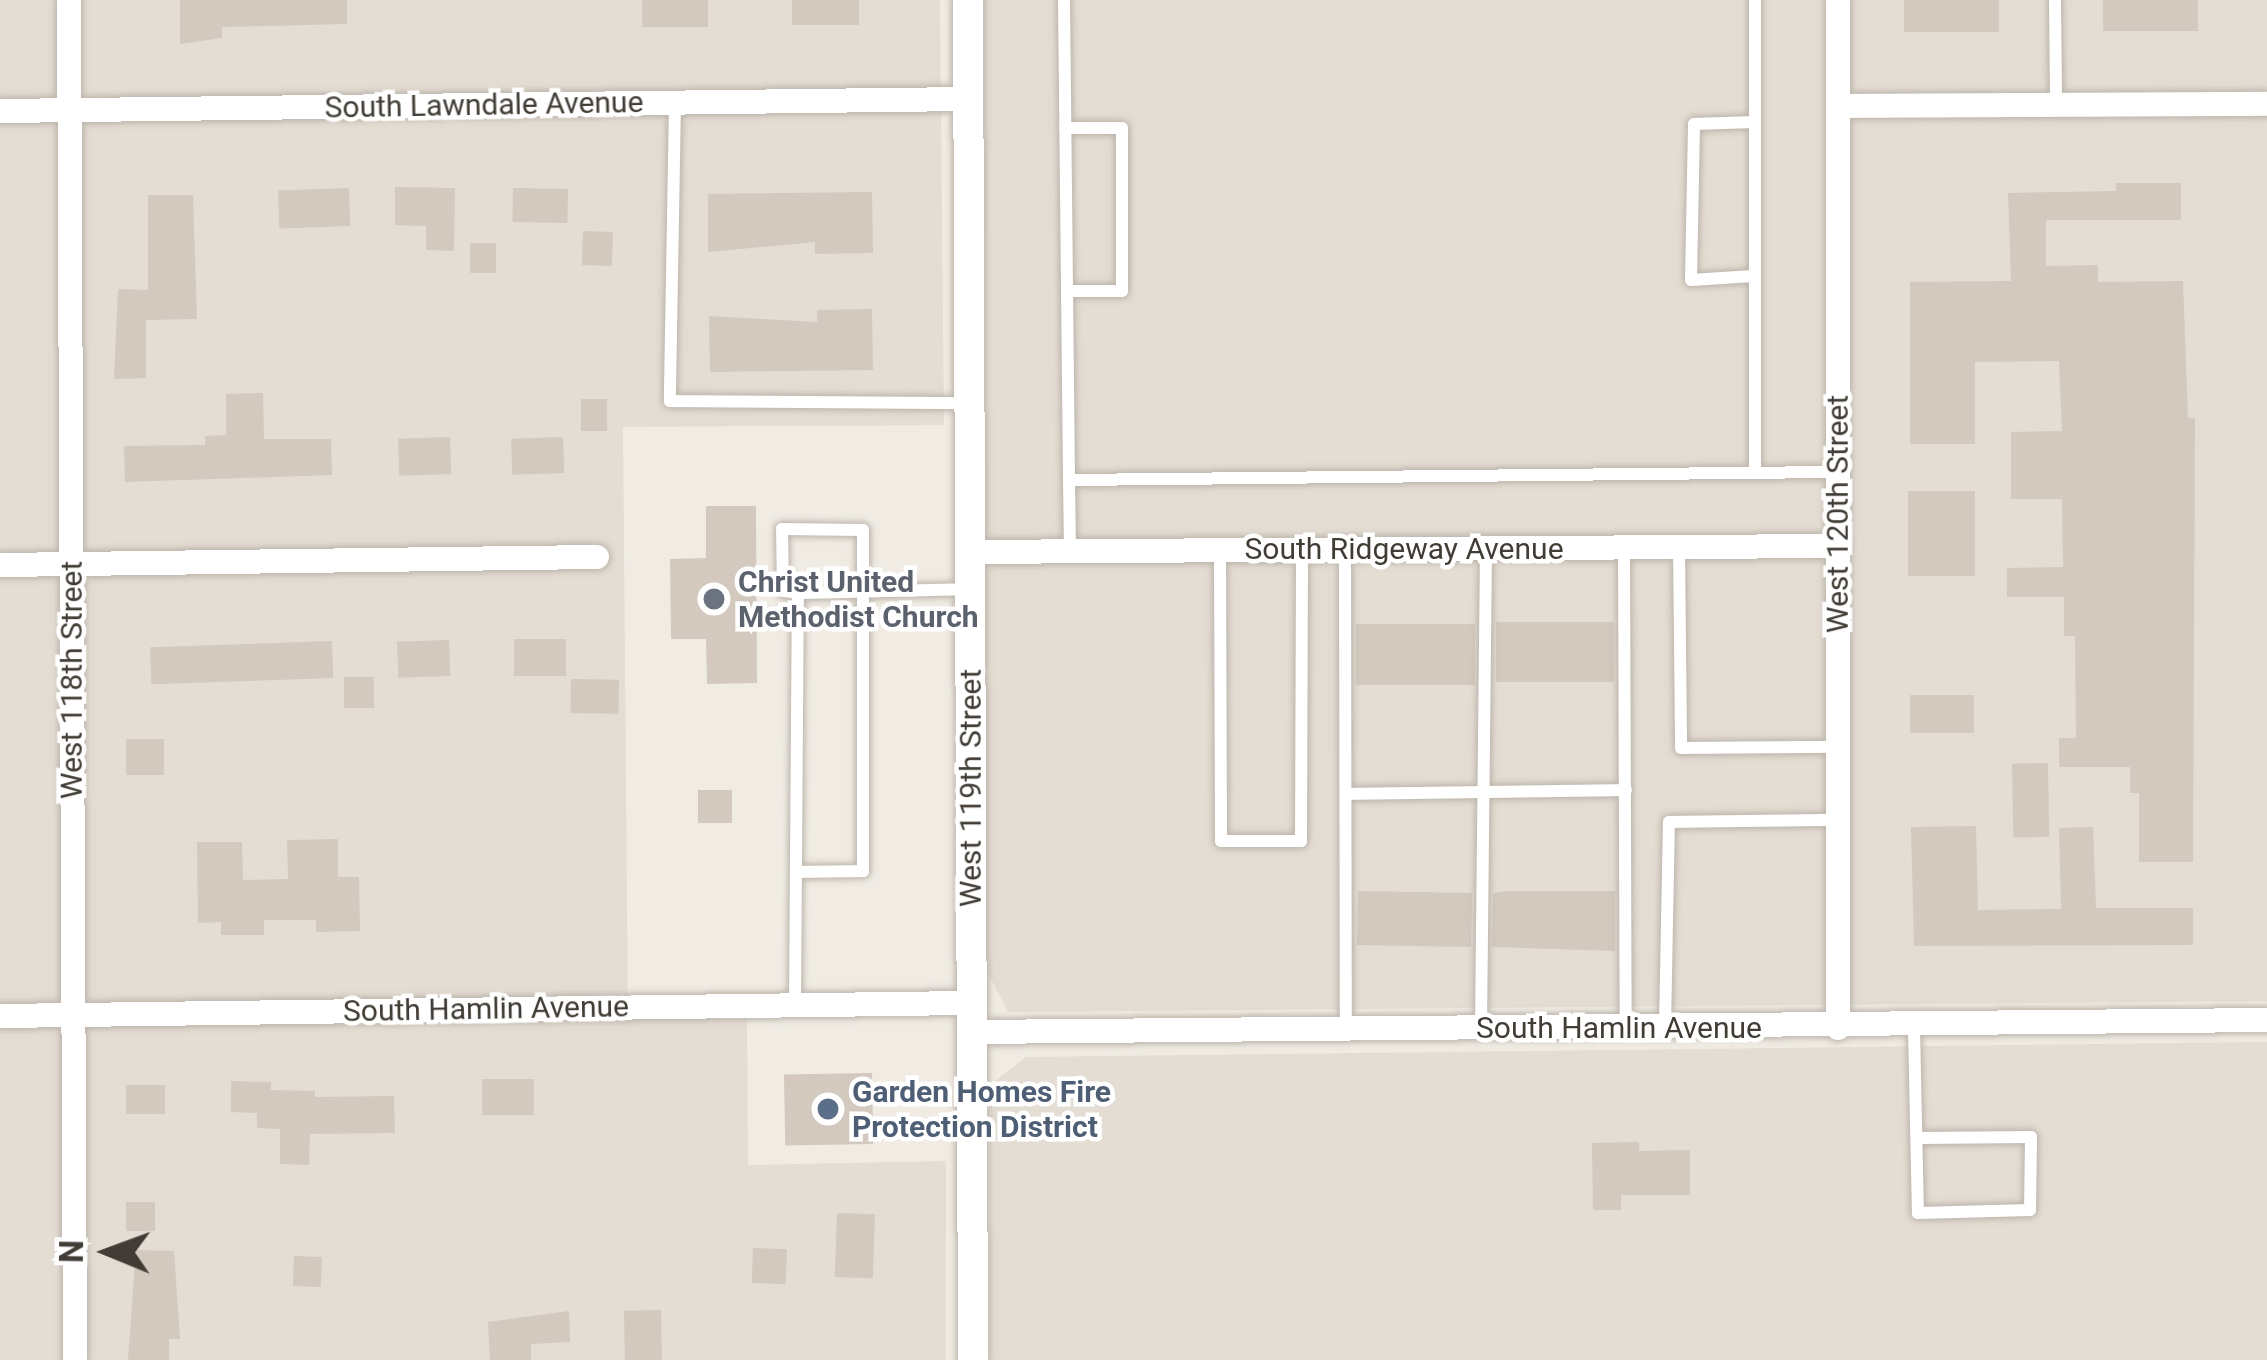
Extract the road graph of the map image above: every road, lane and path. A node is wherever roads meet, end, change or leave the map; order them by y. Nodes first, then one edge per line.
1 (69, 0) edge
2 (968, 0) edge
3 (1064, 0) edge
4 (1755, 0) edge
5 (1838, 0) edge
6 (2055, 0) edge
7 (968, 99) junction
8 (675, 103) junction
9 (2267, 104) edge
10 (1839, 106) junction
11 (2056, 106) junction
12 (69, 111) junction
13 (0, 112) edge
14 (1754, 122) junction
15 (1065, 128) junction
16 (1754, 276) junction
17 (1067, 291) junction
18 (969, 403) junction
19 (1838, 472) junction
20 (1755, 473) junction
21 (1069, 480) junction
22 (1839, 546) junction
23 (1624, 547) junction
24 (1678, 547) junction
25 (1486, 548) junction
26 (1345, 549) junction
27 (1220, 550) junction
28 (1302, 550) junction
29 (1070, 551) junction
30 (970, 552) junction
31 (597, 556) dead end
32 (72, 564) junction
33 (0, 565) edge
34 (970, 589) junction
35 (861, 592) junction
36 (798, 593) junction
37 (1838, 747) junction
38 (1627, 790) junction
39 (1483, 792) junction
40 (1346, 794) junction
41 (1838, 820) junction
42 (798, 872) junction
43 (795, 1004) junction
44 (72, 1015) junction
45 (0, 1016) edge
46 (972, 1017) junction
47 (2267, 1020) edge
48 (1665, 1028) junction
49 (1838, 1028) junction
50 (1914, 1028) junction
51 (1346, 1029) junction
52 (1481, 1029) junction
53 (1626, 1029) junction
54 (1918, 1138) junction
55 (75, 1360) edge
56 (973, 1360) edge

1 - 12 street, West 118th Street
2 - 7 street, West 119th Street
3 - 15 lane
4 - 14 lane
5 - 10 street, West 120th Street
6 - 11 lane
7 - 8 street, South Lawndale Avenue
7 - 18 street, West 119th Street
8 - 12 street, South Lawndale Avenue
8 - 18 lane
9 - 11 street
10 - 11 street
10 - 19 street, West 120th Street
12 - 13 street, South Lawndale Avenue
12 - 32 street, West 118th Street
14 - 16 lane
14 - 16 lane
15 - 17 lane
15 - 17 lane
16 - 20 lane
17 - 21 lane
18 - 30 street, West 119th Street
19 - 20 lane
19 - 22 street, West 120th Street
20 - 21 lane
21 - 29 lane
22 - 24 street, South Ridgeway Avenue
22 - 37 street, West 120th Street
23 - 24 street, South Ridgeway Avenue
23 - 25 street, South Ridgeway Avenue
23 - 38 lane
24 - 37 lane
25 - 26 street, South Ridgeway Avenue
25 - 39 lane
26 - 28 street, South Ridgeway Avenue
26 - 40 lane
27 - 28 street, South Ridgeway Avenue
27 - 28 lane
27 - 29 street, South Ridgeway Avenue
29 - 30 street, South Ridgeway Avenue
30 - 34 street, West 119th Street
31 - 32 street
32 - 33 street
32 - 44 street, West 118th Street
34 - 35 lane
34 - 46 street, West 119th Street
35 - 36 lane
35 - 36 lane
35 - 42 lane
36 - 42 lane
37 - 41 street, West 120th Street
38 - 39 lane
38 - 53 lane
39 - 40 lane
39 - 52 lane
40 - 51 lane
41 - 48 lane
41 - 49 street, West 120th Street
42 - 43 lane
43 - 44 street, South Hamlin Avenue
43 - 46 street, South Hamlin Avenue
44 - 45 street, South Hamlin Avenue
44 - 55 street, West 118th Street
46 - 51 street, South Hamlin Avenue
46 - 56 street, West 119th Street
47 - 50 street, South Hamlin Avenue
48 - 49 street, South Hamlin Avenue
48 - 53 street, South Hamlin Avenue
49 - 50 street, South Hamlin Avenue
50 - 54 lane
51 - 52 street, South Hamlin Avenue
52 - 53 street, South Hamlin Avenue
54 - 54 lane

